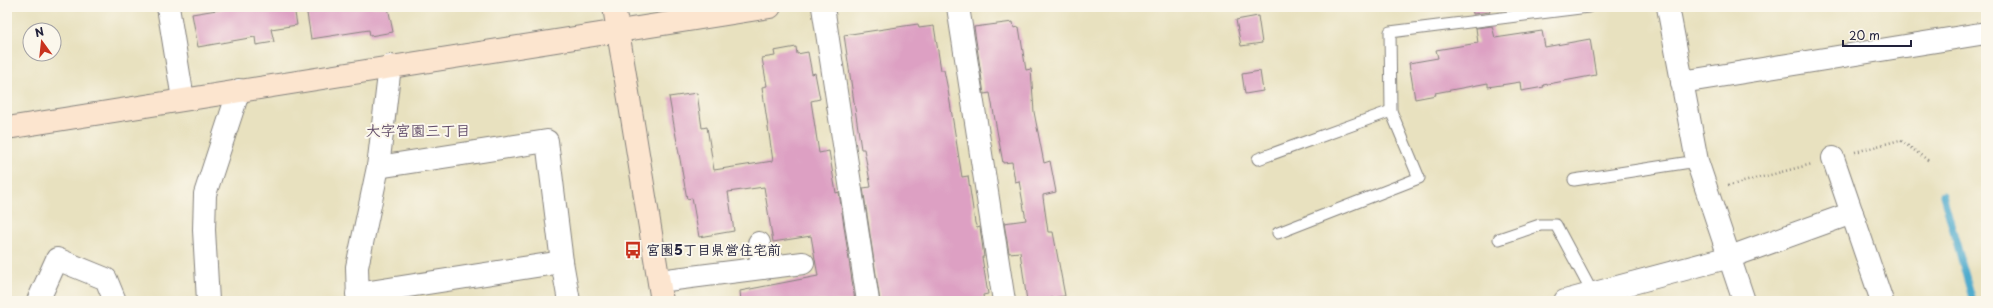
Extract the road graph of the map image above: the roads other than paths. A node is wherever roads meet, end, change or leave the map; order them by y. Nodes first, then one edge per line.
1 (168, 7) edge
2 (614, 7) edge
3 (770, 7) edge
4 (823, 7) edge
5 (958, 7) edge
6 (1588, 7) edge
7 (1668, 7) edge
8 (618, 31) junction
9 (1986, 34) edge
10 (390, 66) junction
11 (1682, 82) junction
12 (239, 90) junction
13 (182, 99) junction
14 (1391, 111) junction
15 (7, 128) edge
16 (1833, 158) dead end
17 (1258, 159) dead end
18 (1697, 161) junction
19 (378, 166) junction
20 (1574, 180) dead end
21 (1852, 213) junction
22 (1278, 233) dead end
23 (1499, 239) dead end
24 (759, 243) dead end
25 (1730, 257) junction
26 (562, 262) junction
27 (803, 263) dead end
28 (762, 268) junction
29 (660, 291) edge
30 (1593, 294) junction
31 (357, 298) edge
32 (38, 301) edge
33 (114, 301) edge
34 (208, 301) edge
35 (569, 301) edge
36 (868, 301) edge
37 (1004, 301) edge
38 (1565, 301) edge
39 (1744, 301) edge
40 (1882, 301) edge

1 - 13 street
2 - 8 street
3 - 8 street
4 - 36 street
5 - 37 street
6 - 14 lane
7 - 11 street
8 - 10 street
8 - 29 street
9 - 11 street
10 - 12 street
10 - 19 street
11 - 18 street
12 - 13 street
12 - 34 street
13 - 15 street
14 - 17 lane
14 - 22 lane
16 - 21 street
18 - 20 lane
18 - 25 street
19 - 26 street
19 - 31 street
21 - 25 street
21 - 40 street
23 - 30 lane
24 - 28 street
25 - 30 street
25 - 39 street
26 - 31 street
26 - 35 street
27 - 28 street
28 - 29 street
30 - 38 street
32 - 33 street

